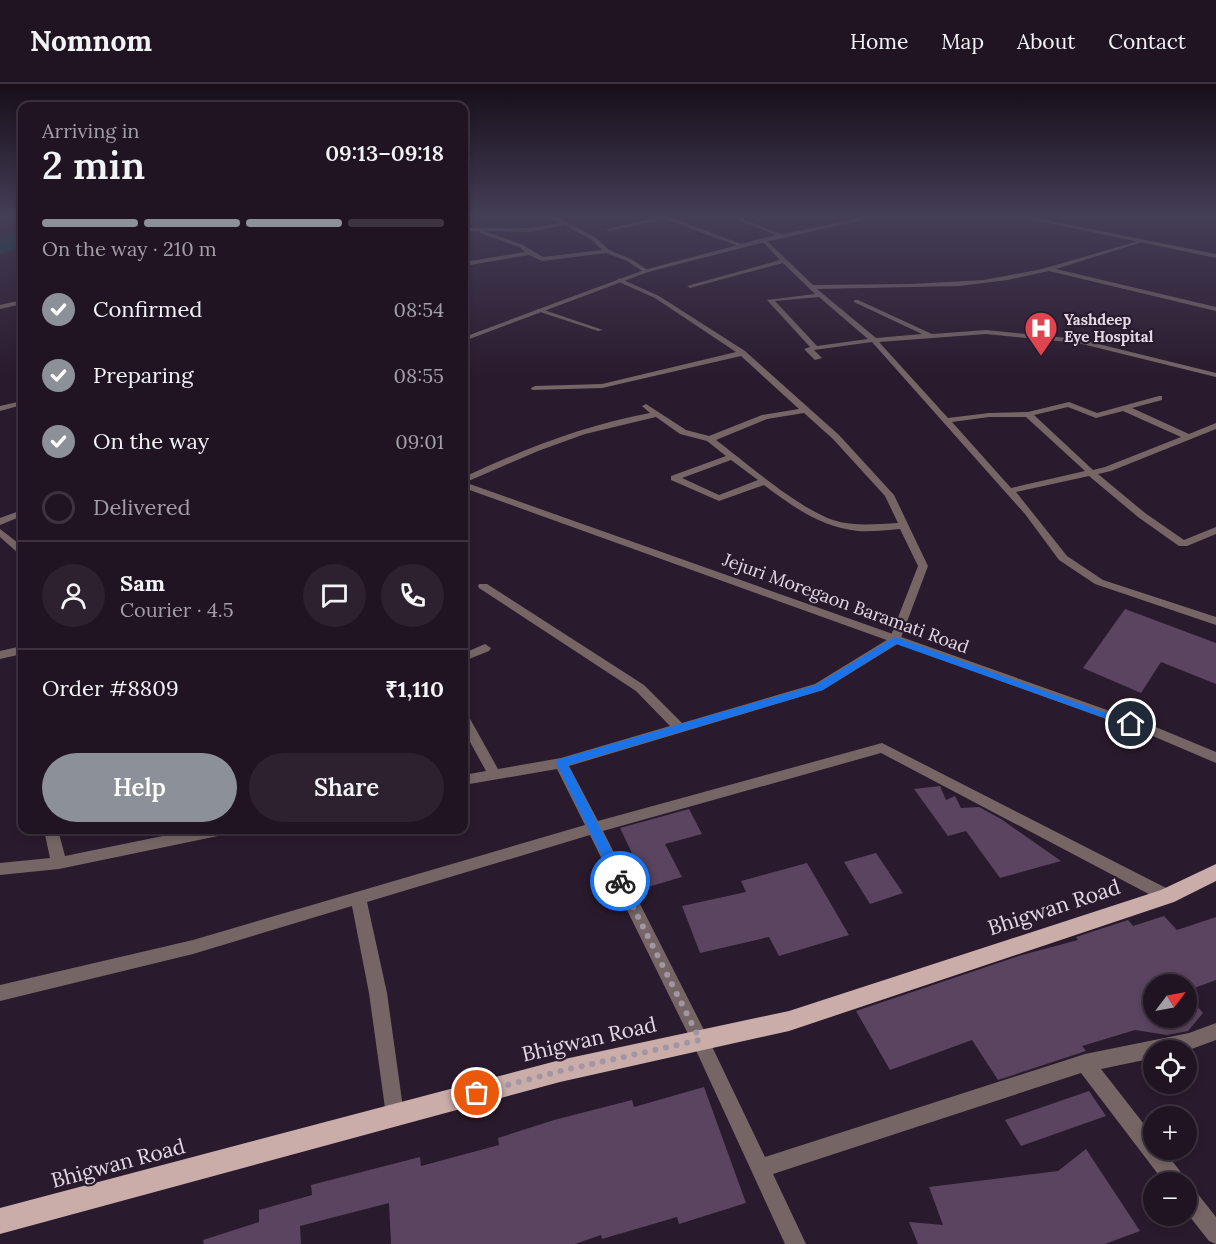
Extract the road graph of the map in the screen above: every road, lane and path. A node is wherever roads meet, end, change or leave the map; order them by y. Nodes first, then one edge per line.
1 (640, 268) edge
2 (657, 268) edge
3 (757, 268) edge
4 (791, 268) edge
5 (1055, 268) edge
6 (1048, 270) junction
7 (646, 271) junction
8 (619, 280) junction
9 (690, 286) dead end
10 (811, 287) junction
11 (820, 295) junction
12 (856, 301) dead end
13 (18, 303) edge
14 (0, 307) edge
15 (1216, 309) edge
16 (539, 310) junction
17 (600, 330) dead end
18 (932, 336) junction
19 (468, 337) edge
20 (874, 340) junction
21 (814, 347) junction
22 (742, 353) junction
23 (818, 358) dead end
24 (1216, 375) edge
25 (535, 388) dead end
26 (1159, 398) dead end
27 (18, 404) edge
28 (646, 406) dead end
29 (1124, 408) junction
30 (0, 409) edge
31 (806, 410) junction
32 (657, 414) junction
33 (1028, 414) junction
34 (945, 422) junction
35 (1216, 426) edge
36 (1205, 430) junction
37 (1216, 435) edge
38 (1189, 436) junction
39 (710, 439) junction
40 (733, 456) junction
41 (1090, 472) junction
42 (468, 478) edge
43 (765, 481) junction
44 (468, 486) edge
45 (1009, 491) junction
46 (18, 515) edge
47 (0, 522) edge
48 (904, 526) junction
49 (1216, 530) edge
50 (0, 532) edge
51 (18, 547) edge
52 (483, 586) dead end
53 (1216, 621) edge
54 (895, 640) junction
55 (485, 648) dead end
56 (18, 651) edge
57 (0, 655) edge
58 (468, 655) edge
59 (468, 727) edge
60 (679, 728) junction
61 (1216, 758) edge
62 (561, 763) junction
63 (495, 775) junction
64 (468, 779) edge
65 (594, 828) junction
66 (52, 834) edge
67 (199, 834) edge
68 (59, 863) junction
69 (0, 869) edge
70 (1216, 872) edge
71 (1167, 896) junction
72 (358, 898) junction
73 (0, 993) edge
74 (1216, 1031) edge
75 (700, 1040) junction
76 (1085, 1063) junction
77 (395, 1115) junction
78 (760, 1168) junction
79 (1168, 1172) edge
80 (1197, 1209) edge
81 (0, 1221) edge
82 (1216, 1234) edge
83 (796, 1244) edge

1 - 7 street
2 - 7 street
3 - 9 street
4 - 10 street
5 - 6 street
6 - 10 street
6 - 15 street
7 - 8 street
8 - 16 street
8 - 22 street
10 - 11 street
11 - 20 street
11 - 21 street
12 - 18 street
13 - 14 street
16 - 17 street
16 - 19 street
18 - 20 street
18 - 24 street
20 - 21 street
20 - 34 street
21 - 23 street
22 - 25 street
22 - 31 street
26 - 29 street
27 - 30 street
28 - 32 street
29 - 33 street
29 - 38 street
31 - 39 street
31 - 48 street
32 - 39 street
32 - 42 street
33 - 34 street
33 - 41 street
34 - 45 street
35 - 36 street
36 - 37 street
36 - 38 street
38 - 41 street
39 - 40 street
40 - 43 street
40 - 43 street
41 - 45 street
41 - 49 street
43 - 48 street
44 - 54 street, Jejuri Moregaon Baramati Road
45 - 53 street
46 - 47 street
48 - 54 street
50 - 51 street
52 - 60 street
54 - 60 street
54 - 61 street, Jejuri Moregaon Baramati Road
55 - 58 street
56 - 57 street
59 - 63 street
60 - 62 street
62 - 63 street
62 - 65 street
63 - 64 street
65 - 71 street
65 - 72 street
65 - 75 street
66 - 68 street
67 - 68 street
68 - 69 street
70 - 71 main road, Bhigwan Road
71 - 75 main road, Bhigwan Road
72 - 73 street
72 - 77 street
74 - 76 street
75 - 77 main road, Bhigwan Road
75 - 78 street
76 - 78 street
76 - 79 street
77 - 81 main road, Bhigwan Road
78 - 83 street
80 - 82 street

